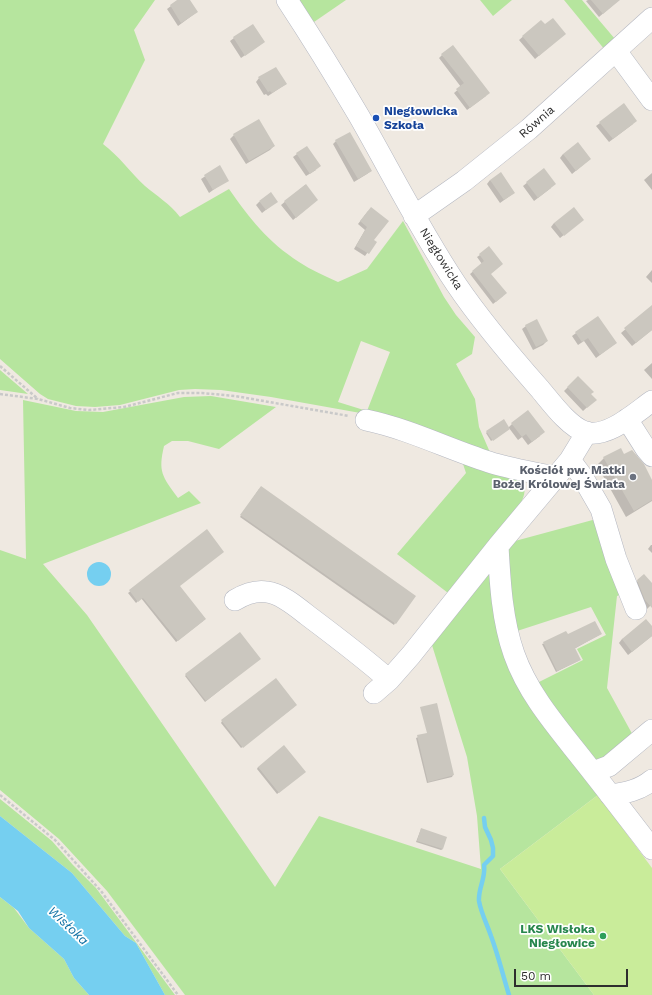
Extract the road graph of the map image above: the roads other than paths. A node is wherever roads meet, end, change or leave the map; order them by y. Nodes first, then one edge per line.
1 (287, 0) edge
2 (652, 18) edge
3 (616, 51) junction
4 (652, 100) edge
5 (414, 216) junction
6 (652, 402) edge
7 (626, 419) junction
8 (366, 420) road end
9 (587, 432) junction
10 (652, 456) edge
11 (570, 460) junction
12 (555, 478) junction
13 (498, 546) junction
14 (235, 600) dead end
15 (636, 609) dead end
16 (652, 730) edge
17 (593, 772) junction
18 (652, 780) edge
19 (610, 794) junction
20 (652, 849) edge

1 - 5 street, Niegłowicka
2 - 3 street, Równia
3 - 4 street
3 - 5 street, Równia
5 - 9 street, Niegłowicka
6 - 7 street
7 - 9 street
7 - 10 street
8 - 12 street
9 - 11 street
11 - 12 street
11 - 15 street
12 - 13 street
13 - 14 street
13 - 17 street
16 - 17 street
17 - 19 street
18 - 19 street
19 - 20 street

